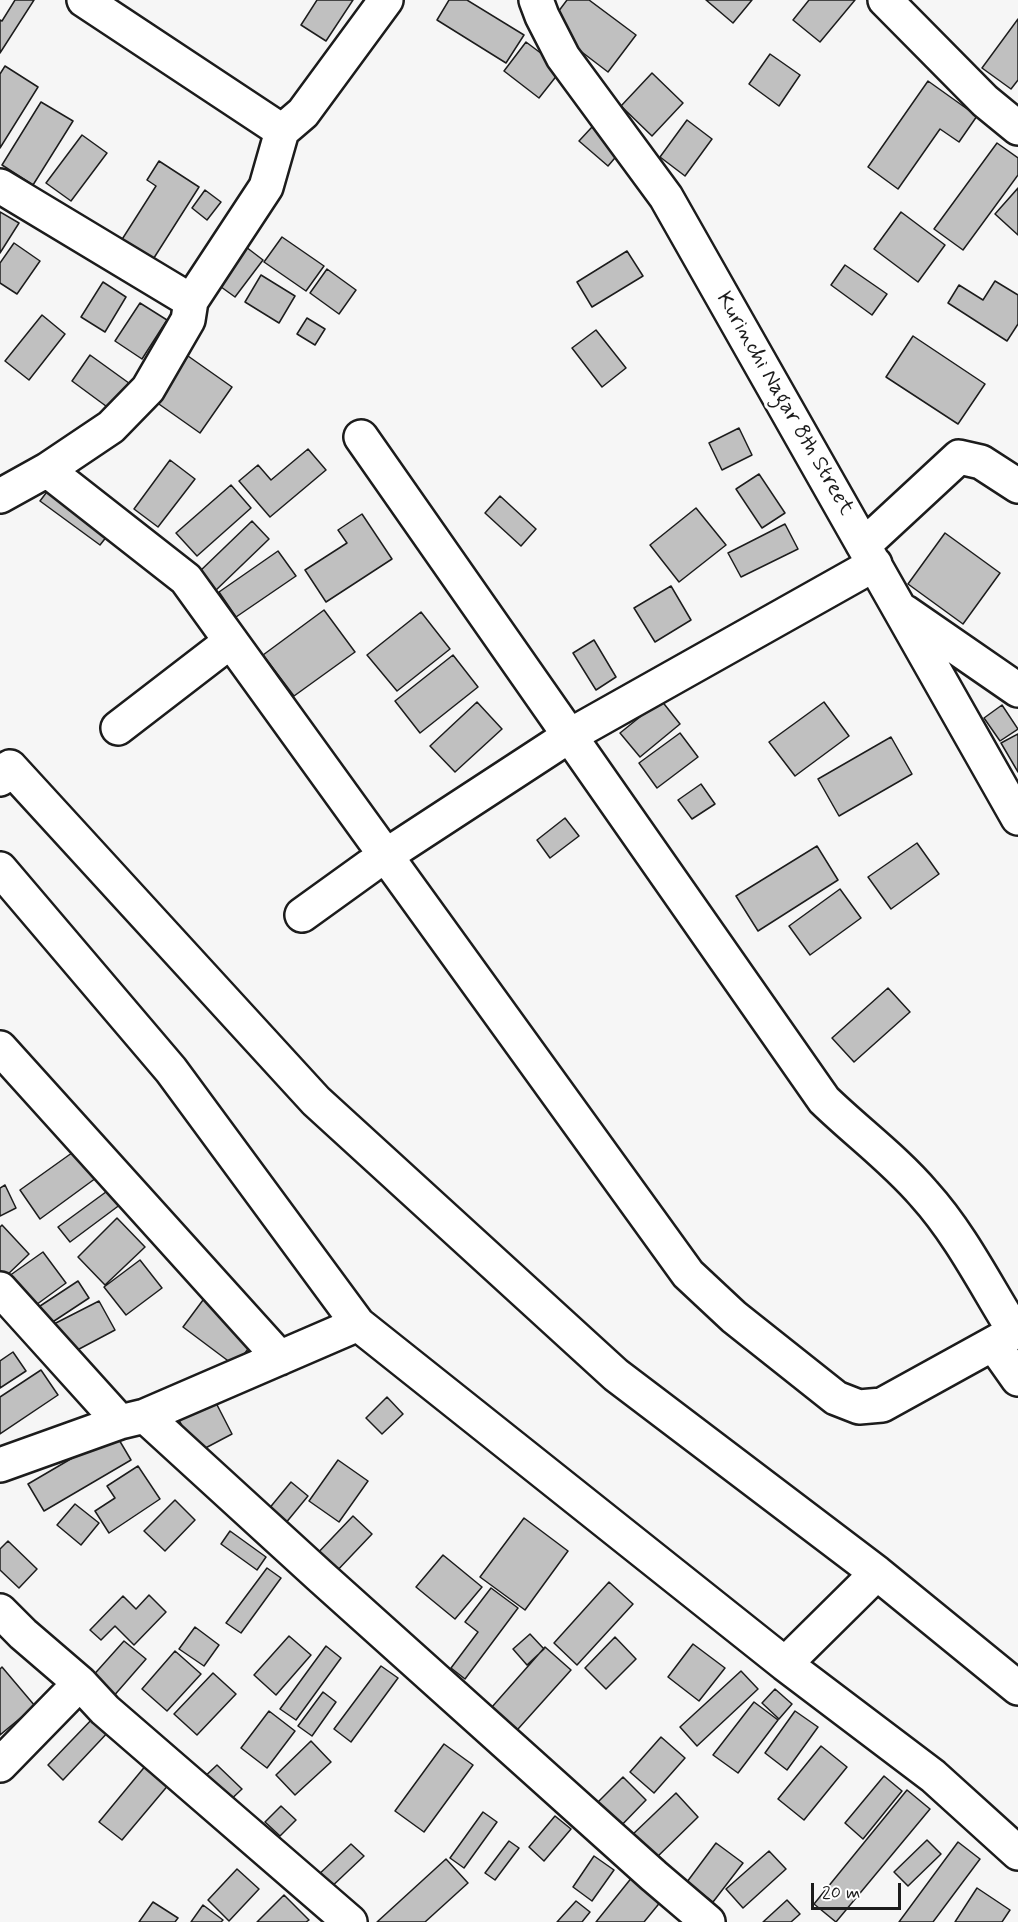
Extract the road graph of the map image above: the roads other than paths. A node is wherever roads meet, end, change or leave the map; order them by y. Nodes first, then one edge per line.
1 (84, 0) edge
2 (386, 0) edge
3 (536, 0) edge
4 (885, 0) edge
5 (1018, 128) edge
6 (282, 130) junction
7 (0, 186) edge
8 (191, 302) junction
9 (361, 437) dead end
10 (46, 470) junction
11 (1018, 486) edge
12 (0, 496) edge
13 (868, 554) junction
14 (899, 607) junction
15 (231, 640) junction
16 (1018, 690) edge
17 (118, 728) dead end
18 (569, 736) junction
19 (0, 779) edge
20 (1018, 818) edge
21 (385, 856) junction
22 (0, 869) edge
23 (302, 915) dead end
24 (0, 1048) edge
25 (0, 1289) edge
26 (358, 1324) junction
27 (1009, 1336) edge
28 (280, 1358) junction
29 (1018, 1379) edge
30 (132, 1419) junction
31 (0, 1465) edge
32 (877, 1573) junction
33 (0, 1611) edge
34 (785, 1664) junction
35 (80, 1683) junction
36 (1018, 1688) edge
37 (0, 1765) edge
38 (1018, 1853) edge
39 (350, 1922) edge
40 (708, 1922) edge

1 - 6 street
2 - 6 street
3 - 13 street, Kurinchi Nagar 8th Street
4 - 5 street
6 - 8 street
7 - 8 street
8 - 10 street
9 - 18 street
10 - 12 street
10 - 15 street
11 - 13 street
13 - 14 street, Kurinchi Nagar 8th Street
13 - 18 street
14 - 16 street
14 - 20 street, Kurinchi Nagar 8th Street
15 - 17 street
15 - 21 street
18 - 21 street
18 - 27 street
19 - 32 street
21 - 23 street
21 - 27 street
22 - 26 street
24 - 28 street
25 - 30 street
26 - 28 street
26 - 34 street
27 - 29 street
28 - 30 street
30 - 31 street
30 - 40 street
32 - 34 street
32 - 36 street
33 - 35 street
34 - 38 street
35 - 37 street
35 - 39 street

